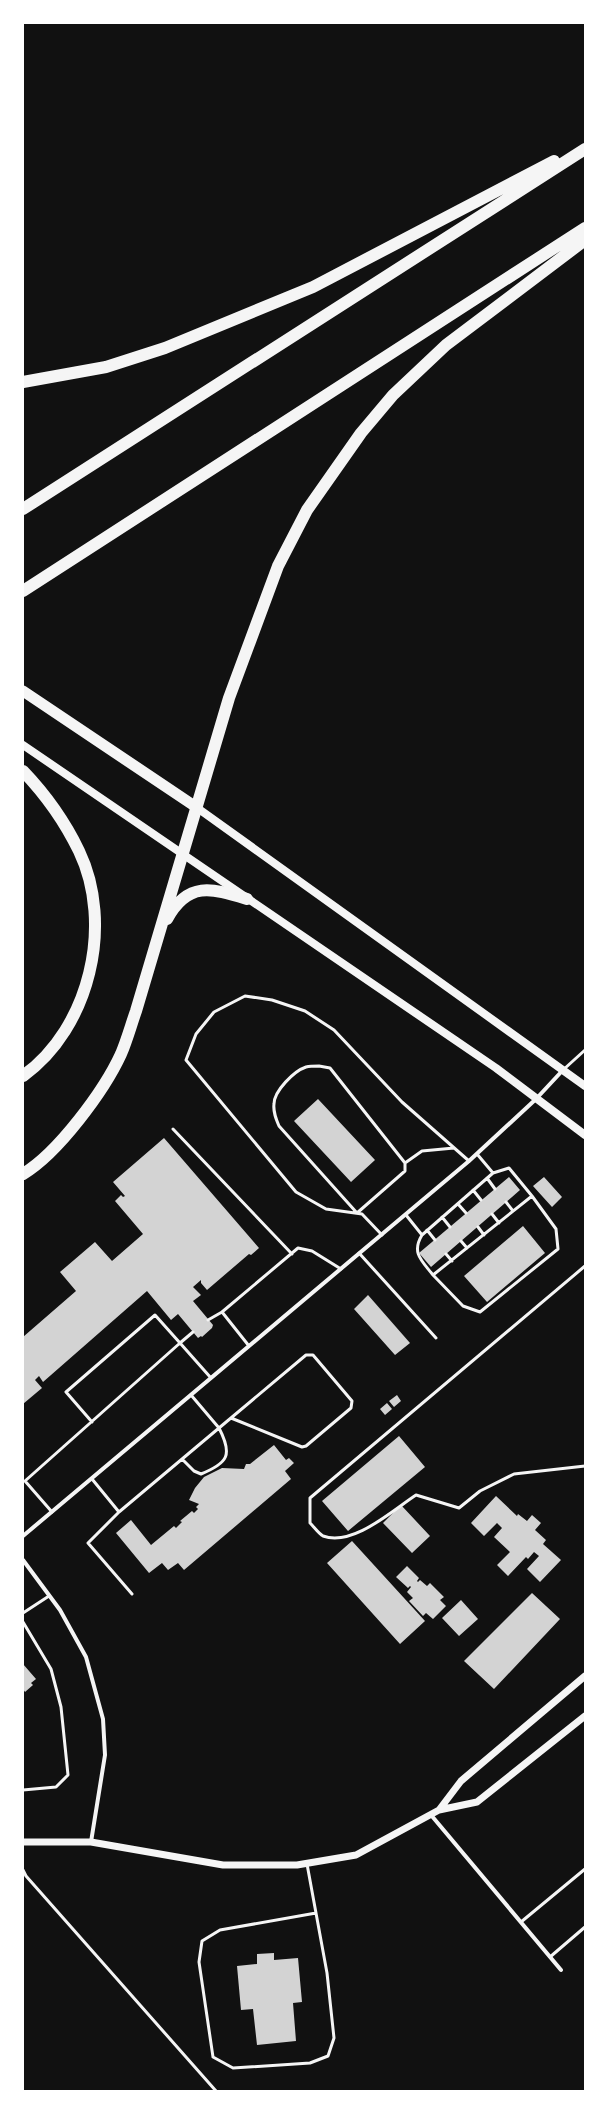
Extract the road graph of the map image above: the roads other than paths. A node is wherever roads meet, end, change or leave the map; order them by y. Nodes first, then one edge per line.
1 (585, 144) edge
2 (585, 149) edge
3 (585, 228) edge
4 (585, 240) edge
5 (23, 382) edge
6 (23, 509) edge
7 (23, 591) edge
8 (23, 691) edge
9 (23, 745) edge
10 (23, 771) edge
11 (196, 807) junction
12 (181, 855) junction
13 (247, 900) junction
14 (159, 934) junction
15 (585, 1050) edge
16 (563, 1070) junction
17 (23, 1076) edge
18 (585, 1086) edge
19 (536, 1099) junction
20 (173, 1128) dead end
21 (585, 1135) edge
22 (454, 1148) junction
23 (477, 1154) junction
24 (469, 1162) junction
25 (405, 1163) junction
26 (493, 1173) junction
27 (23, 1174) edge
28 (486, 1178) junction
29 (495, 1189) dead end
30 (473, 1190) junction
31 (532, 1196) junction
32 (481, 1200) dead end
33 (506, 1202) dead end
34 (458, 1204) junction
35 (513, 1211) junction
36 (357, 1212) junction
37 (466, 1213) dead end
38 (492, 1214) dead end
39 (406, 1215) junction
40 (442, 1217) junction
41 (499, 1223) junction
42 (450, 1227) dead end
43 (478, 1227) dead end
44 (427, 1230) junction
45 (382, 1235) junction
46 (422, 1235) junction
47 (484, 1235) junction
48 (435, 1240) dead end
49 (461, 1241) dead end
50 (467, 1248) junction
51 (292, 1254) junction
52 (359, 1254) junction
53 (446, 1254) dead end
54 (452, 1261) junction
55 (585, 1266) edge
56 (341, 1269) junction
57 (433, 1275) junction
58 (222, 1312) junction
59 (208, 1320) dead end
60 (194, 1332) dead end
61 (436, 1338) dead end
62 (180, 1343) junction
63 (249, 1346) junction
64 (211, 1378) junction
65 (191, 1395) junction
66 (232, 1418) junction
67 (92, 1422) junction
68 (219, 1428) junction
69 (182, 1459) junction
70 (585, 1466) edge
71 (92, 1479) junction
72 (24, 1480) edge
73 (52, 1512) junction
74 (118, 1512) junction
75 (23, 1536) edge
76 (23, 1560) edge
77 (132, 1594) dead end
78 (49, 1596) junction
79 (23, 1613) edge
80 (23, 1622) edge
81 (585, 1676) edge
82 (585, 1716) edge
83 (23, 1790) edge
84 (439, 1810) junction
85 (431, 1815) junction
86 (23, 1842) edge
87 (91, 1842) junction
88 (307, 1864) junction
89 (585, 1869) edge
90 (23, 1870) edge
91 (316, 1913) junction
92 (521, 1922) junction
93 (585, 1927) edge
94 (550, 1957) junction
95 (561, 1970) dead end
96 (216, 2091) edge

1 - 5 highway
2 - 6 highway
3 - 7 highway
4 - 11 highway
8 - 11 highway
9 - 12 main road
10 - 17 highway
11 - 12 highway
11 - 16 main road
12 - 13 main road
12 - 14 highway
13 - 14 highway
13 - 19 main road
14 - 27 highway
15 - 16 lane
16 - 18 main road
16 - 19 street
19 - 21 main road
19 - 23 street
20 - 51 lane
22 - 24 lane
22 - 25 lane
22 - 36 lane
23 - 24 street
23 - 26 lane
24 - 39 street
25 - 36 lane
25 - 36 lane
26 - 28 lane
26 - 31 lane
28 - 29 lane
28 - 30 lane
30 - 32 lane
30 - 34 lane
31 - 35 lane
31 - 57 lane
33 - 35 lane
34 - 37 lane
34 - 40 lane
35 - 41 lane
36 - 45 lane
38 - 41 lane
39 - 45 street
39 - 46 lane
40 - 42 lane
40 - 44 lane
41 - 47 lane
43 - 47 lane
44 - 46 lane
44 - 48 lane
45 - 52 street
46 - 57 lane
47 - 50 lane
49 - 50 lane
50 - 54 lane
51 - 56 lane
51 - 58 lane
52 - 56 street
52 - 61 lane
53 - 54 lane
54 - 57 lane
55 - 70 lane
56 - 63 street
58 - 59 lane
58 - 63 lane
60 - 62 lane
62 - 64 lane
62 - 67 lane
62 - 67 lane
63 - 64 street
64 - 65 street
65 - 68 lane
65 - 71 street
66 - 66 lane
66 - 68 lane
67 - 72 lane
68 - 69 lane
68 - 69 lane
69 - 74 lane
71 - 73 street
71 - 74 lane
72 - 73 lane
73 - 75 street
74 - 77 lane
76 - 78 street
78 - 79 lane
78 - 87 street
80 - 83 lane
81 - 84 street
82 - 84 street
84 - 85 street
85 - 88 street
85 - 92 street
86 - 87 street
87 - 88 street
88 - 91 lane
89 - 92 lane
90 - 96 lane
91 - 91 lane
92 - 94 street
93 - 94 lane
94 - 95 street

